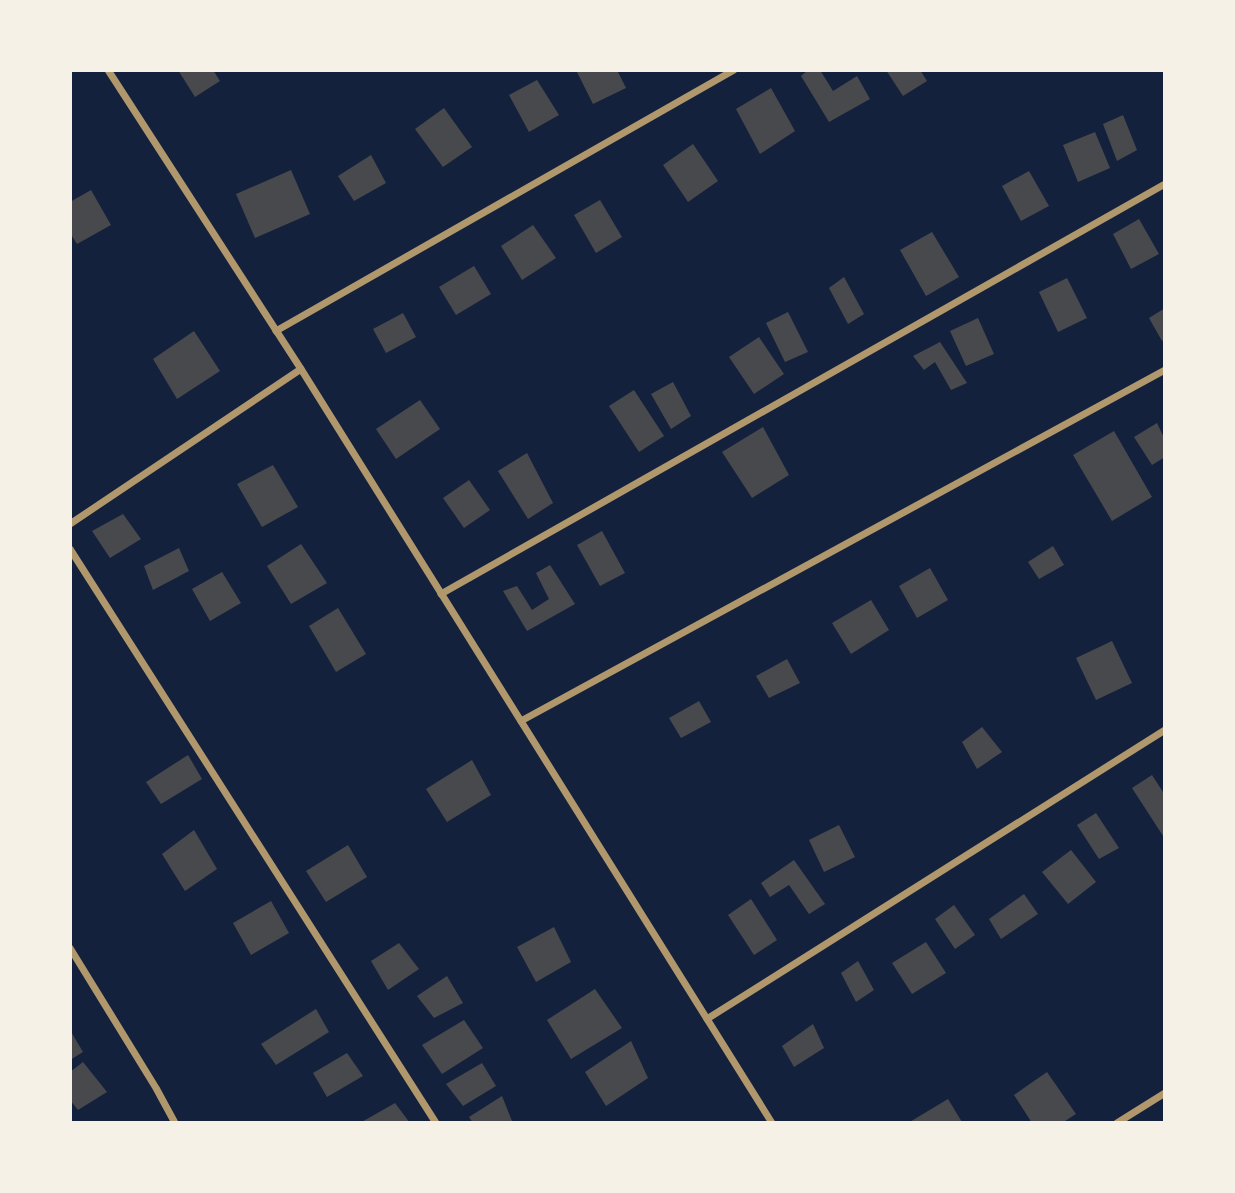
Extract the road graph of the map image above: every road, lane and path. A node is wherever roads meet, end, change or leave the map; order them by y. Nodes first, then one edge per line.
1 (108, 70) edge
2 (734, 70) edge
3 (1165, 184) edge
4 (276, 331) junction
5 (301, 369) junction
6 (1165, 370) edge
7 (70, 524) edge
8 (70, 550) edge
9 (441, 594) junction
10 (521, 721) junction
11 (1165, 730) edge
12 (70, 948) edge
13 (707, 1019) junction
14 (1165, 1093) edge
15 (175, 1123) edge
16 (436, 1123) edge
17 (772, 1123) edge
18 (1117, 1123) edge

1 - 4 street
2 - 4 street
3 - 9 street
4 - 5 street
5 - 7 street
5 - 9 street
6 - 10 street
8 - 16 street
9 - 10 street
10 - 13 street
11 - 13 street
12 - 15 street
13 - 17 street
14 - 18 street

